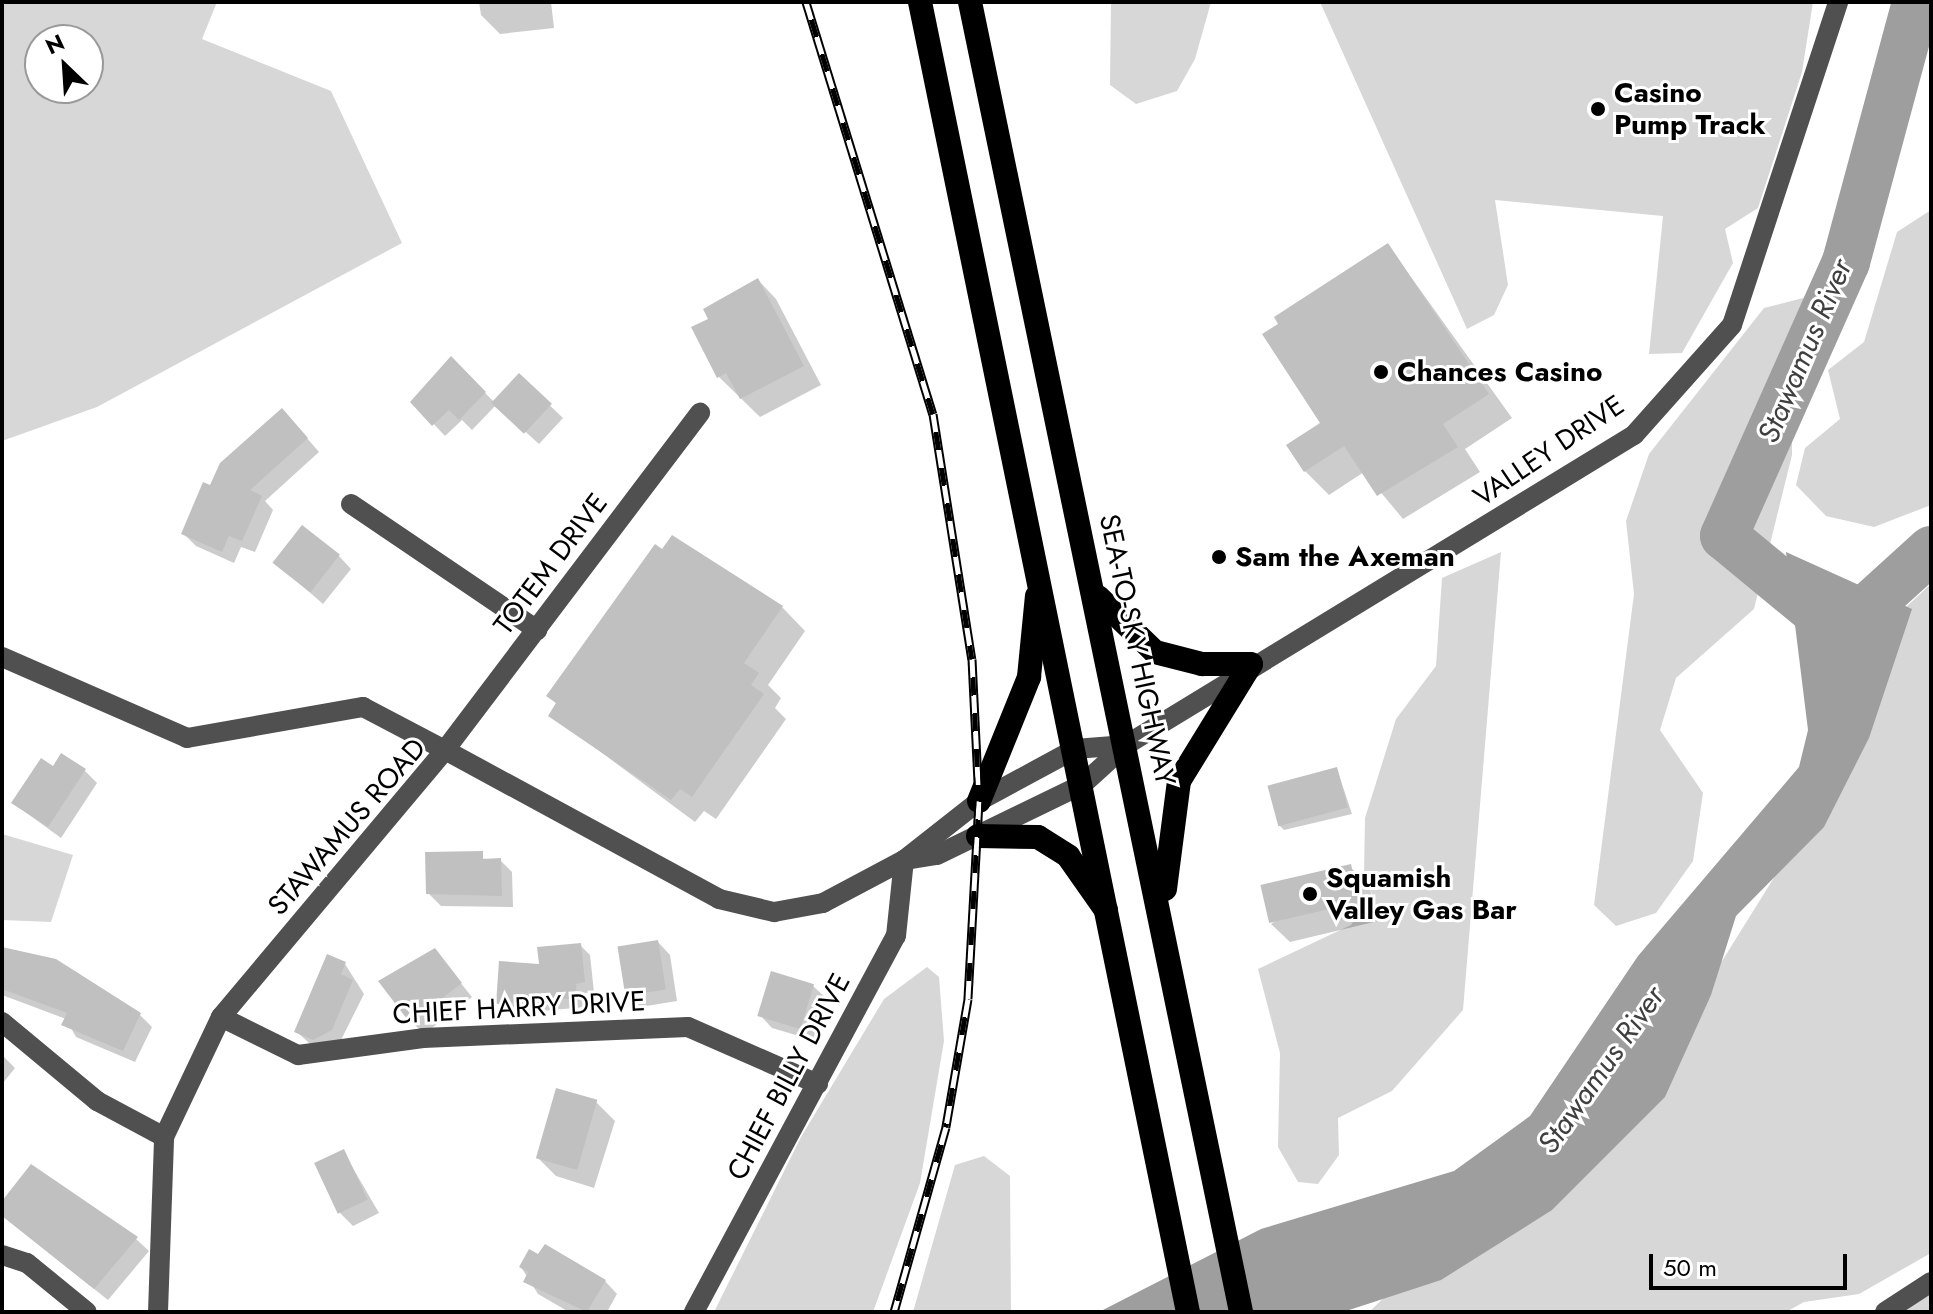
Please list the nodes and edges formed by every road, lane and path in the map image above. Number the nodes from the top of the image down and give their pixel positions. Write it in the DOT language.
graph roads {
  1 [pos="920,2"];
  2 [pos="970,2"];
  3 [pos="1838,2"];
  4 [pos="700,413"];
  5 [pos="351,504"];
  6 [pos="1040,574"];
  7 [pos="1094,592"];
  8 [pos="537,630"];
  9 [pos="2,657"];
  10 [pos="1251,664"];
  11 [pos="1126,745"];
  12 [pos="1075,749"];
  13 [pos="445,750"];
  14 [pos="1083,784"];
  15 [pos="979,801"];
  16 [pos="978,836"];
  17 [pos="904,860"];
  18 [pos="1111,917"];
  19 [pos="1164,927"];
  20 [pos="221,1017"];
  21 [pos="2,1022"];
  22 [pos="818,1084"];
  23 [pos="164,1137"];
  24 [pos="2,1255"];
  25 [pos="1931,1282"];
  26 [pos="87,1312"];
  27 [pos="158,1312"];
  28 [pos="694,1312"];
  29 [pos="1188,1312"];
  30 [pos="1241,1312"];
  31 [pos="1885,1312"];
  1 -- 6 [label="highway"];
  2 -- 7 [label="highway, SEA-TO-SKY HIGHWAY"];
  3 -- 10 [label="street, VALLEY DRIVE"];
  4 -- 8 [label="street, TOTEM DRIVE"];
  5 -- 8 [label="street"];
  6 -- 12 [label="highway"];
  6 -- 15 [label="highway"];
  7 -- 10 [label="highway"];
  7 -- 11 [label="highway, SEA-TO-SKY HIGHWAY"];
  8 -- 13 [label="street, TOTEM DRIVE"];
  9 -- 13 [label="street"];
  10 -- 11 [label="street, VALLEY DRIVE"];
  10 -- 19 [label="highway"];
  11 -- 12 [label="street, VALLEY DRIVE"];
  11 -- 14 [label="street, STAWAMUS ROAD"];
  11 -- 19 [label="highway, SEA-TO-SKY HIGHWAY"];
  12 -- 14 [label="highway"];
  12 -- 15 [label="street, STAWAMUS ROAD"];
  13 -- 17 [label="street, STAWAMUS ROAD"];
  13 -- 20 [label="street, STAWAMUS ROAD"];
  14 -- 16 [label="street, STAWAMUS ROAD"];
  14 -- 18 [label="highway"];
  15 -- 17 [label="street, STAWAMUS ROAD"];
  16 -- 17 [label="street, STAWAMUS ROAD"];
  16 -- 18 [label="highway"];
  17 -- 22 [label="street, CHIEF BILLY DRIVE"];
  18 -- 29 [label="highway"];
  19 -- 30 [label="highway, SEA-TO-SKY HIGHWAY"];
  20 -- 22 [label="street, CHIEF HARRY DRIVE"];
  20 -- 23 [label="street, STAWAMUS ROAD"];
  21 -- 23 [label="street"];
  22 -- 28 [label="street, CHIEF BILLY DRIVE"];
  23 -- 27 [label="street, STAWAMUS ROAD"];
  24 -- 26 [label="street"];
  25 -- 31 [label="street"];
}
